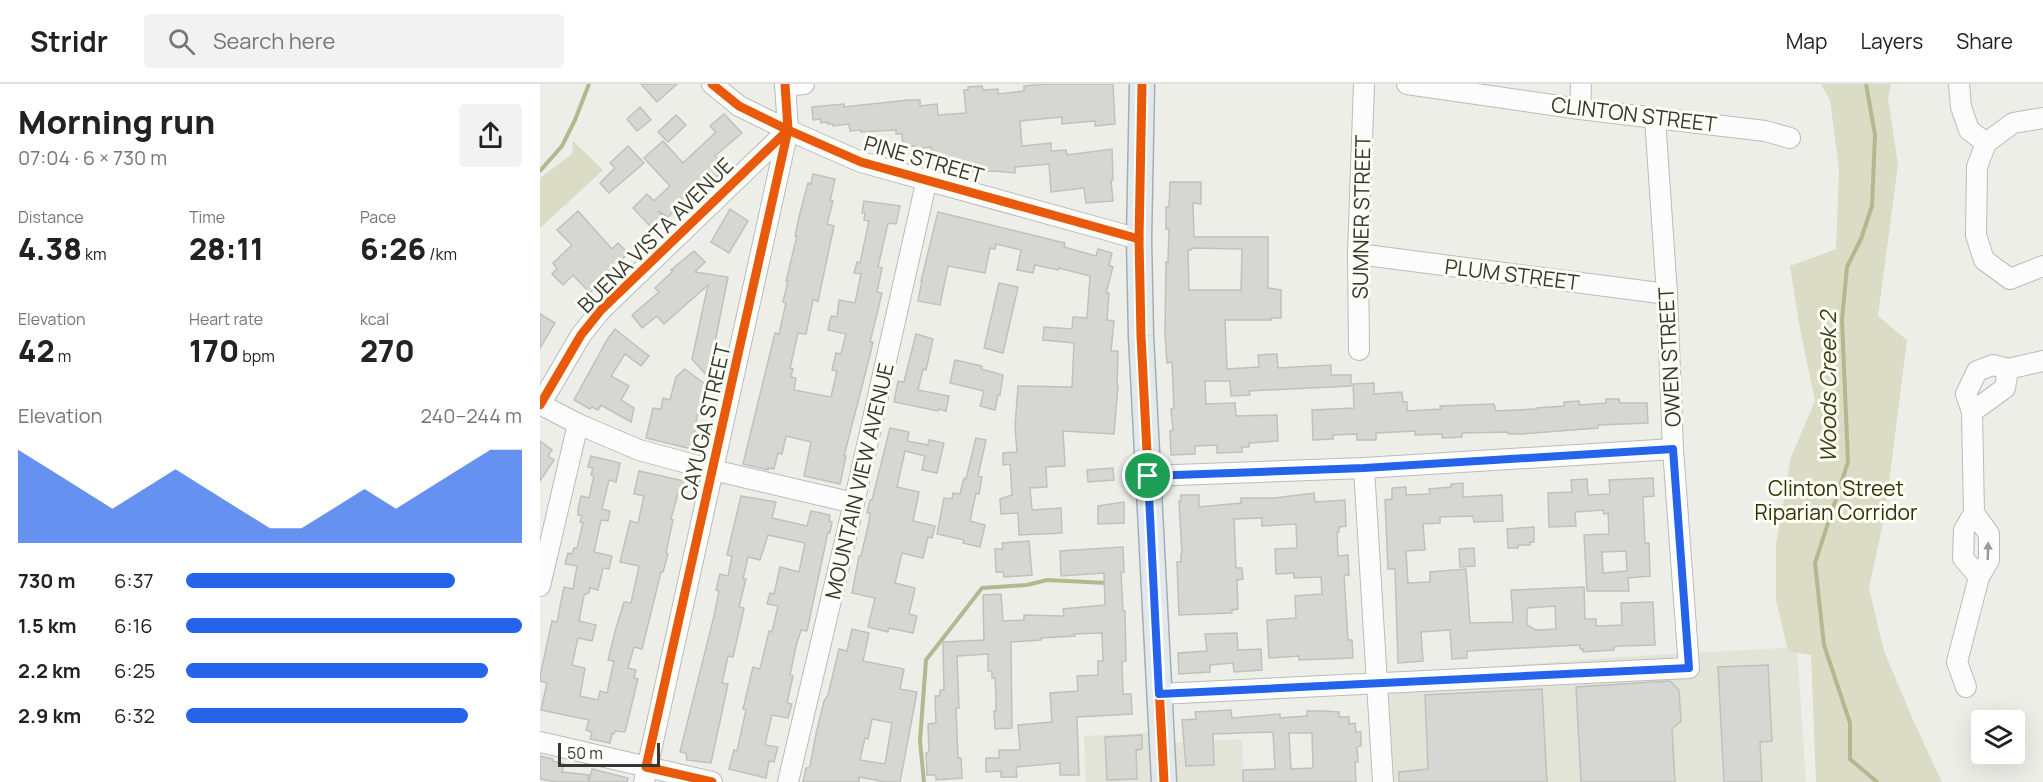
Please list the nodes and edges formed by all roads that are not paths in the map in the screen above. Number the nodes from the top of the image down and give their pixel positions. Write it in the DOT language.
graph roads {
  1 [pos="712,84"];
  2 [pos="1142,84"];
  3 [pos="1364,84"];
  4 [pos="1407,84"];
  5 [pos="1581,84"];
  6 [pos="1959,84"];
  7 [pos="792,85"];
  8 [pos="1581,109"];
  9 [pos="2043,117"];
  10 [pos="1655,118"];
  11 [pos="788,130"];
  12 [pos="1790,138"];
  13 [pos="1986,143"];
  14 [pos="927,179"];
  15 [pos="1139,239"];
  16 [pos="1358,254"];
  17 [pos="2043,266"];
  18 [pos="1667,294"];
  19 [pos="1359,350"];
  20 [pos="2043,361"];
  21 [pos="2008,369"];
  22 [pos="540,404"];
  23 [pos="1971,412"];
  24 [pos="578,424"];
  25 [pos="1673,449"];
  26 [pos="1364,468"];
  27 [pos="713,470"];
  28 [pos="1148,476"];
  29 [pos="855,503"];
  30 [pos="540,586"];
  31 [pos="1378,685"];
  32 [pos="1966,687"];
  33 [pos="1159,694"];
  34 [pos="540,742"];
  35 [pos="645,774"];
  36 [pos="712,782"];
  37 [pos="789,782"];
  38 [pos="1164,782"];
  39 [pos="1383,782"];
  1 -- 11 [label="street, PINE STREET"];
  2 -- 15 [label="main road"];
  3 -- 16 [label="street, SUMNER STREET"];
  4 -- 8 [label="street, CLINTON STREET"];
  5 -- 8 [label="street"];
  6 -- 13 [label="street"];
  7 -- 11 [label="street, CAYUGA STREET"];
  8 -- 10 [label="street, CLINTON STREET"];
  9 -- 13 [label="street"];
  10 -- 12 [label="street, CLINTON STREET"];
  10 -- 18 [label="street, OWEN STREET"];
  11 -- 14 [label="street, PINE STREET"];
  11 -- 22 [label="street, BUENA VISTA AVENUE"];
  11 -- 27 [label="street, CAYUGA STREET"];
  13 -- 17 [label="street"];
  14 -- 15 [label="street, PINE STREET"];
  14 -- 29 [label="street, MOUNTAIN VIEW AVENUE"];
  15 -- 28 [label="main road"];
  16 -- 18 [label="street, PLUM STREET"];
  16 -- 19 [label="street, SUMNER STREET"];
  18 -- 25 [label="street, OWEN STREET"];
  20 -- 21 [label="street"];
  21 -- 23 [label="street"];
  21 -- 23 [label="street"];
  22 -- 24 [label="street"];
  23 -- 32 [label="street"];
  24 -- 27 [label="street"];
  24 -- 30 [label="street"];
  25 -- 26 [label="street"];
  25 -- 31 [label="street, OWEN STREET"];
  26 -- 28 [label="street"];
  26 -- 31 [label="street"];
  27 -- 29 [label="street"];
  27 -- 35 [label="street, CAYUGA STREET"];
  28 -- 33 [label="main road"];
  29 -- 37 [label="street, MOUNTAIN VIEW AVENUE"];
  31 -- 33 [label="street"];
  31 -- 39 [label="street"];
  33 -- 38 [label="main road"];
  34 -- 35 [label="street"];
  35 -- 36 [label="street"];
}
